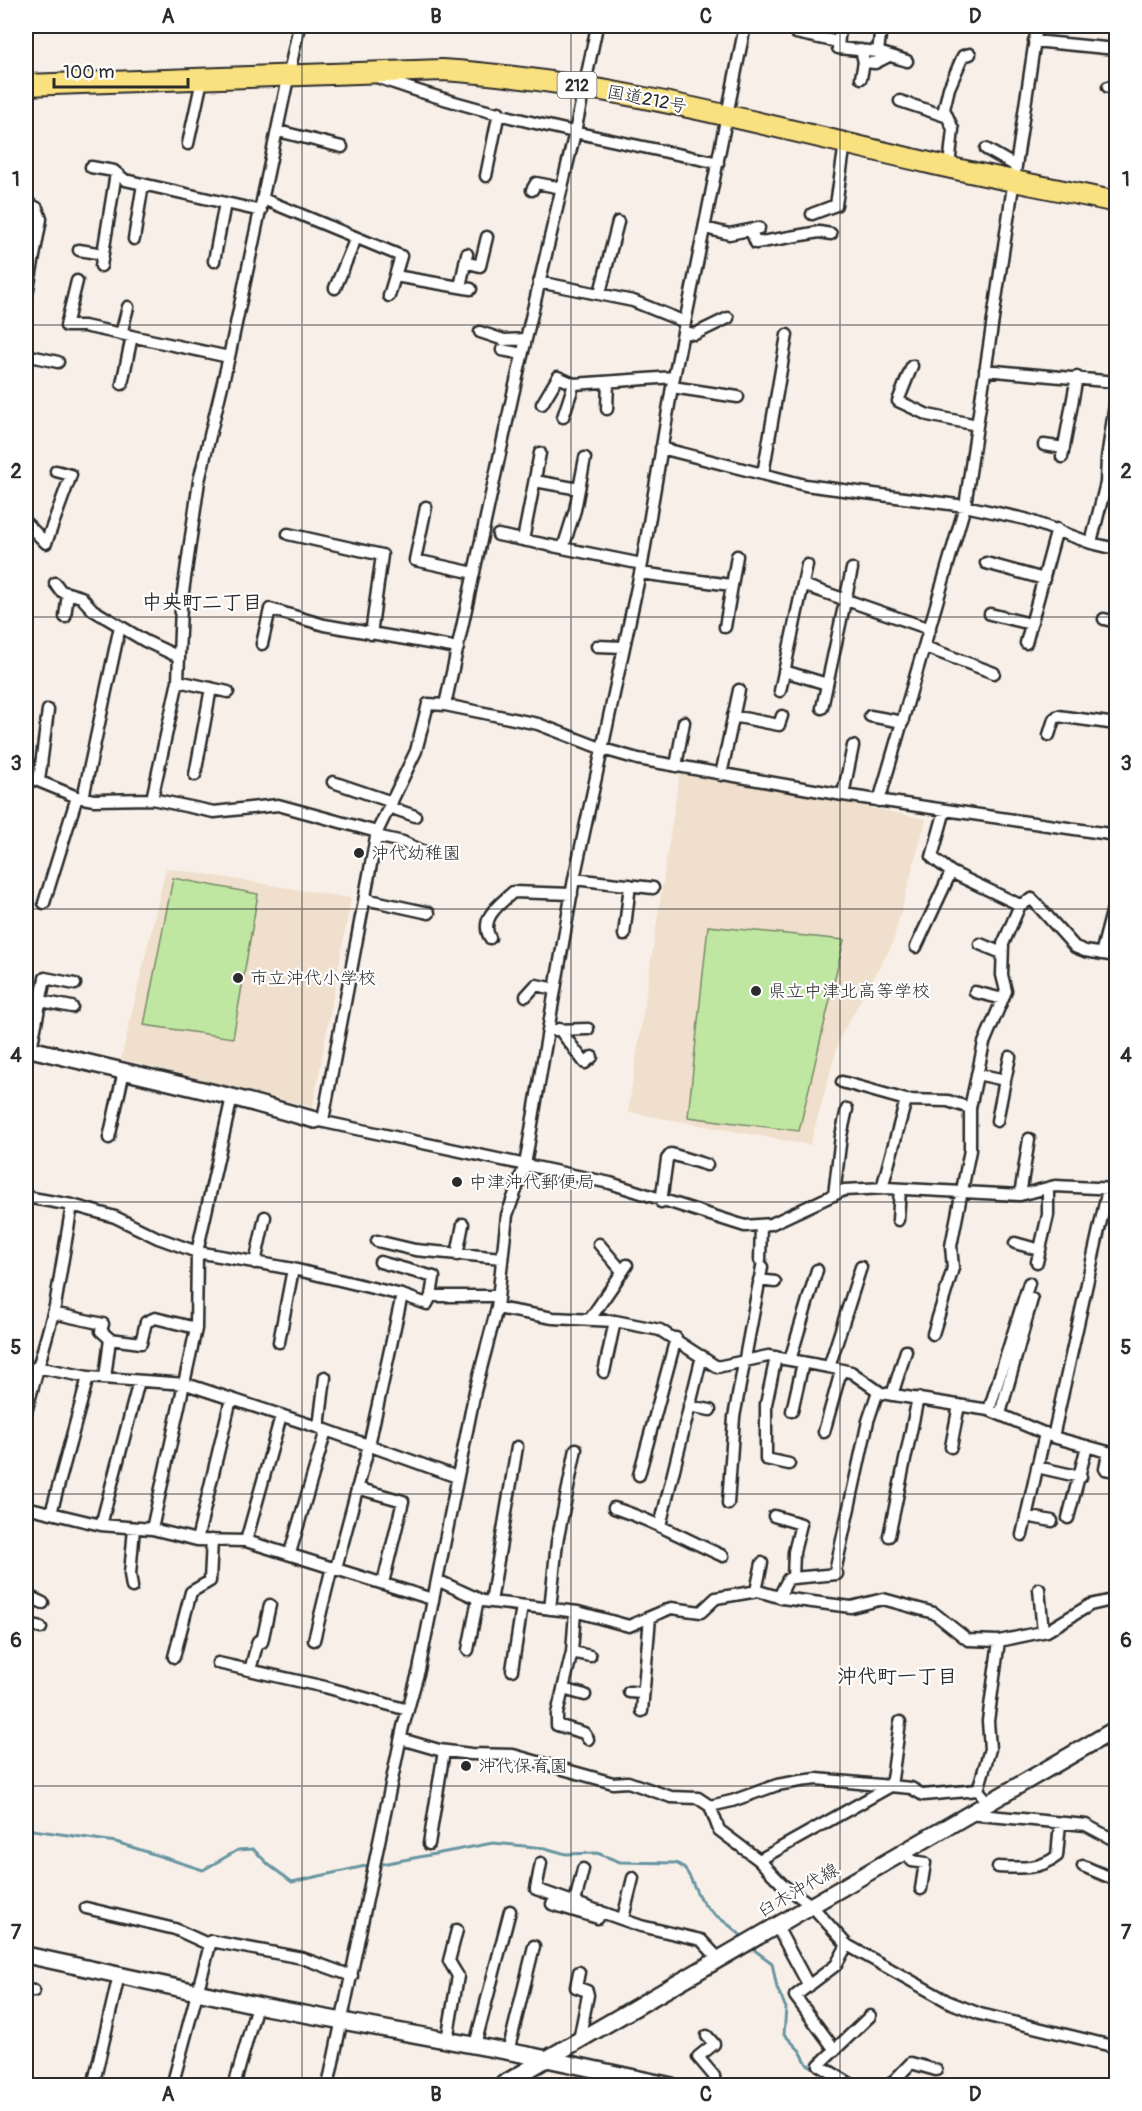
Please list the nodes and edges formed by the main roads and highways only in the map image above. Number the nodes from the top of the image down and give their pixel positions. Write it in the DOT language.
graph roads {
  1 [pos="26,85"];
  2 [pos="1116,202"];
  1 -- 2 [label="highway, 国道212号 / 212"];
}
